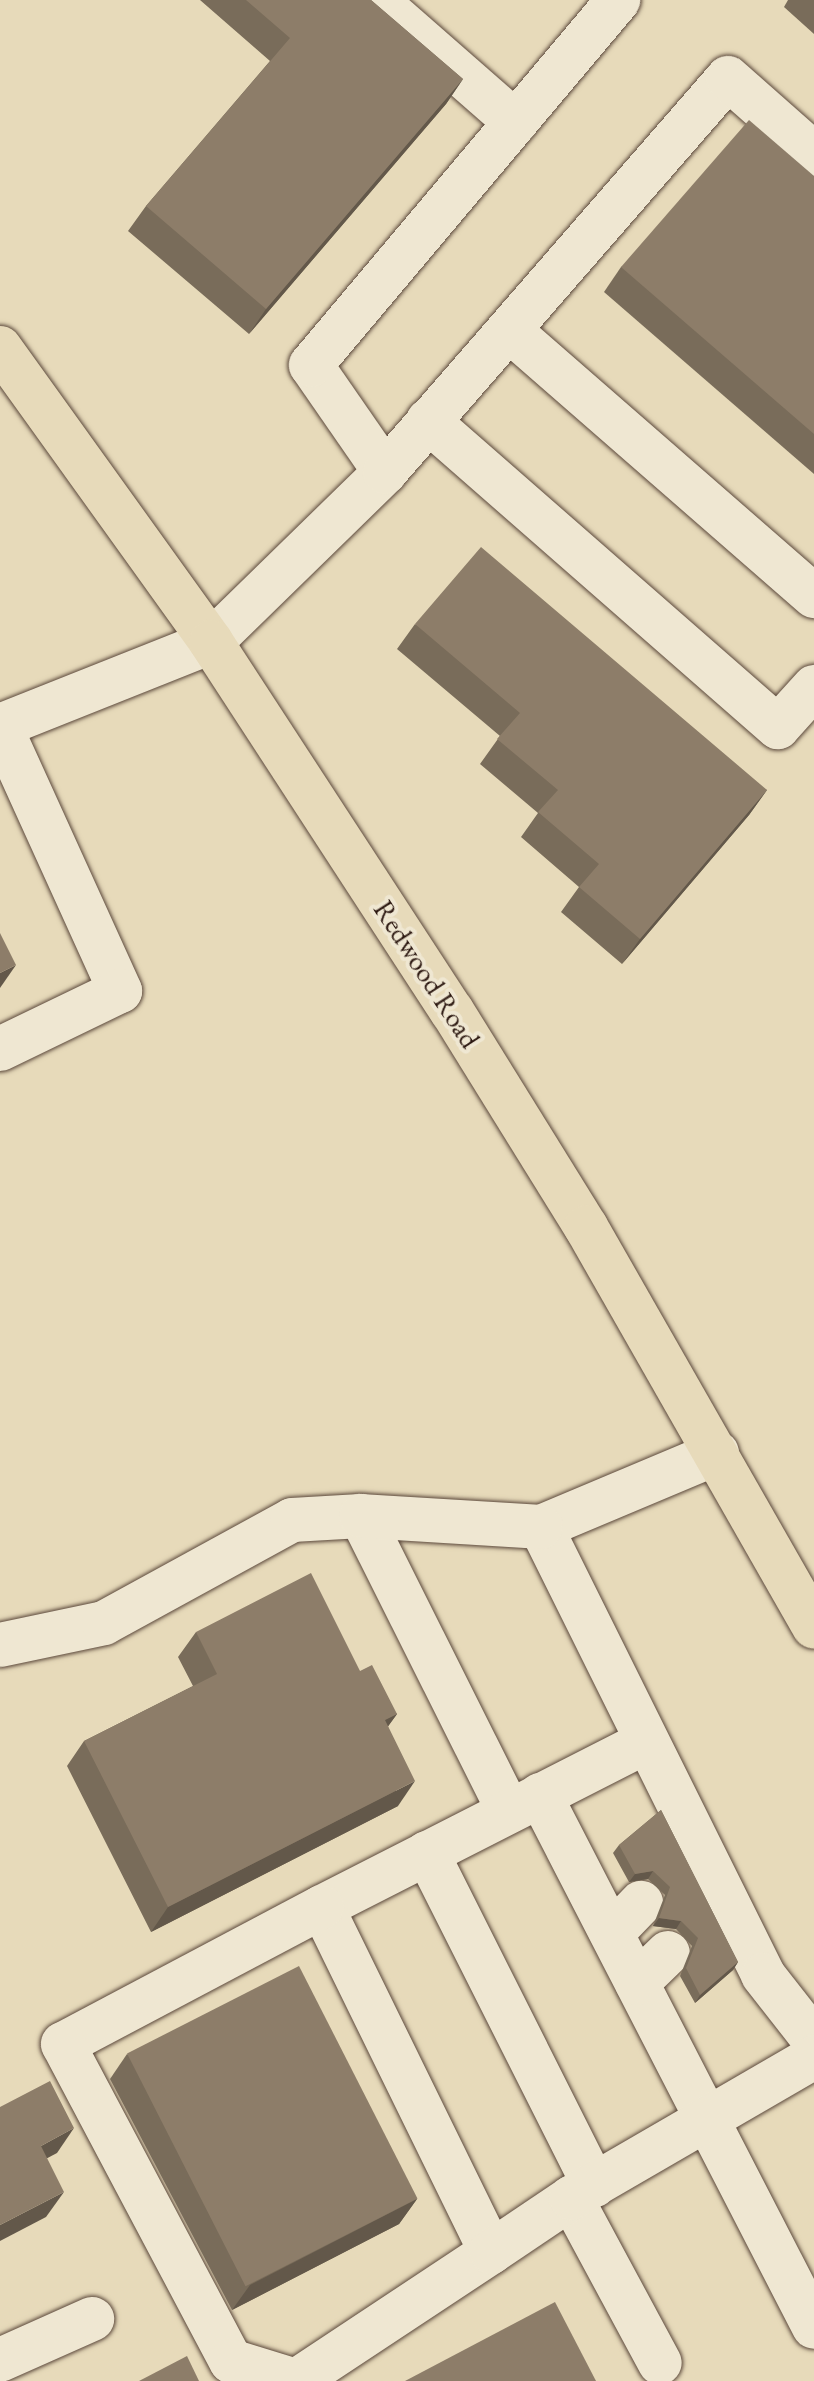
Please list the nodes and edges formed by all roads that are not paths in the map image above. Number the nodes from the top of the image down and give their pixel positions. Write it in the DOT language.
graph roads {
  1 [pos="618,0"];
  2 [pos="377,1"];
  3 [pos="515,122"];
  4 [pos="814,154"];
  5 [pos="509,330"];
  6 [pos="0,348"];
  7 [pos="428,421"];
  8 [pos="385,472"];
  9 [pos="814,596"];
  10 [pos="211,642"];
  11 [pos="814,687"];
  12 [pos="0,726"];
  13 [pos="12,786"];
  14 [pos="0,1049"];
  15 [pos="717,1453"];
  16 [pos="361,1516"];
  17 [pos="541,1527"];
  18 [pos="814,1626"];
  19 [pos="0,1645"];
  20 [pos="646,1742"];
  21 [pos="525,1803"];
  22 [pos="427,1853"];
  23 [pos="322,1907"];
  24 [pos="668,1953"];
  25 [pos="637,1983"];
  26 [pos="814,2040"];
  27 [pos="814,2057"];
  28 [pos="705,2120"];
  29 [pos="583,2191"];
  30 [pos="491,2252"];
  31 [pos="800,2266"];
  32 [pos="92,2319"];
  33 [pos="814,2327"];
  34 [pos="0,2360"];
  35 [pos="660,2363"];
  1 -- 3 [label="lane"];
  2 -- 3 [label="lane"];
  3 -- 8 [label="lane"];
  4 -- 5 [label="lane"];
  5 -- 7 [label="lane"];
  5 -- 9 [label="lane"];
  6 -- 10 [label="main road, Redwood Road"];
  7 -- 8 [label="lane"];
  7 -- 11 [label="lane"];
  8 -- 10 [label="lane"];
  10 -- 12 [label="lane"];
  10 -- 15 [label="main road, Redwood Road"];
  12 -- 13 [label="lane"];
  13 -- 14 [label="lane"];
  15 -- 17 [label="lane"];
  15 -- 18 [label="main road, Redwood Road"];
  16 -- 17 [label="lane"];
  16 -- 19 [label="lane"];
  16 -- 21 [label="lane"];
  17 -- 20 [label="lane"];
  20 -- 21 [label="lane"];
  20 -- 26 [label="lane"];
  21 -- 22 [label="lane"];
  21 -- 25 [label="lane"];
  22 -- 23 [label="lane"];
  22 -- 29 [label="lane"];
  23 -- 30 [label="lane"];
  23 -- 30 [label="lane"];
  24 -- 25 [label="lane"];
  25 -- 28 [label="lane"];
  27 -- 28 [label="lane"];
  28 -- 29 [label="lane"];
  28 -- 31 [label="lane"];
  29 -- 30 [label="lane"];
  29 -- 35 [label="lane"];
  31 -- 33 [label="lane"];
  32 -- 34 [label="lane"];
}
